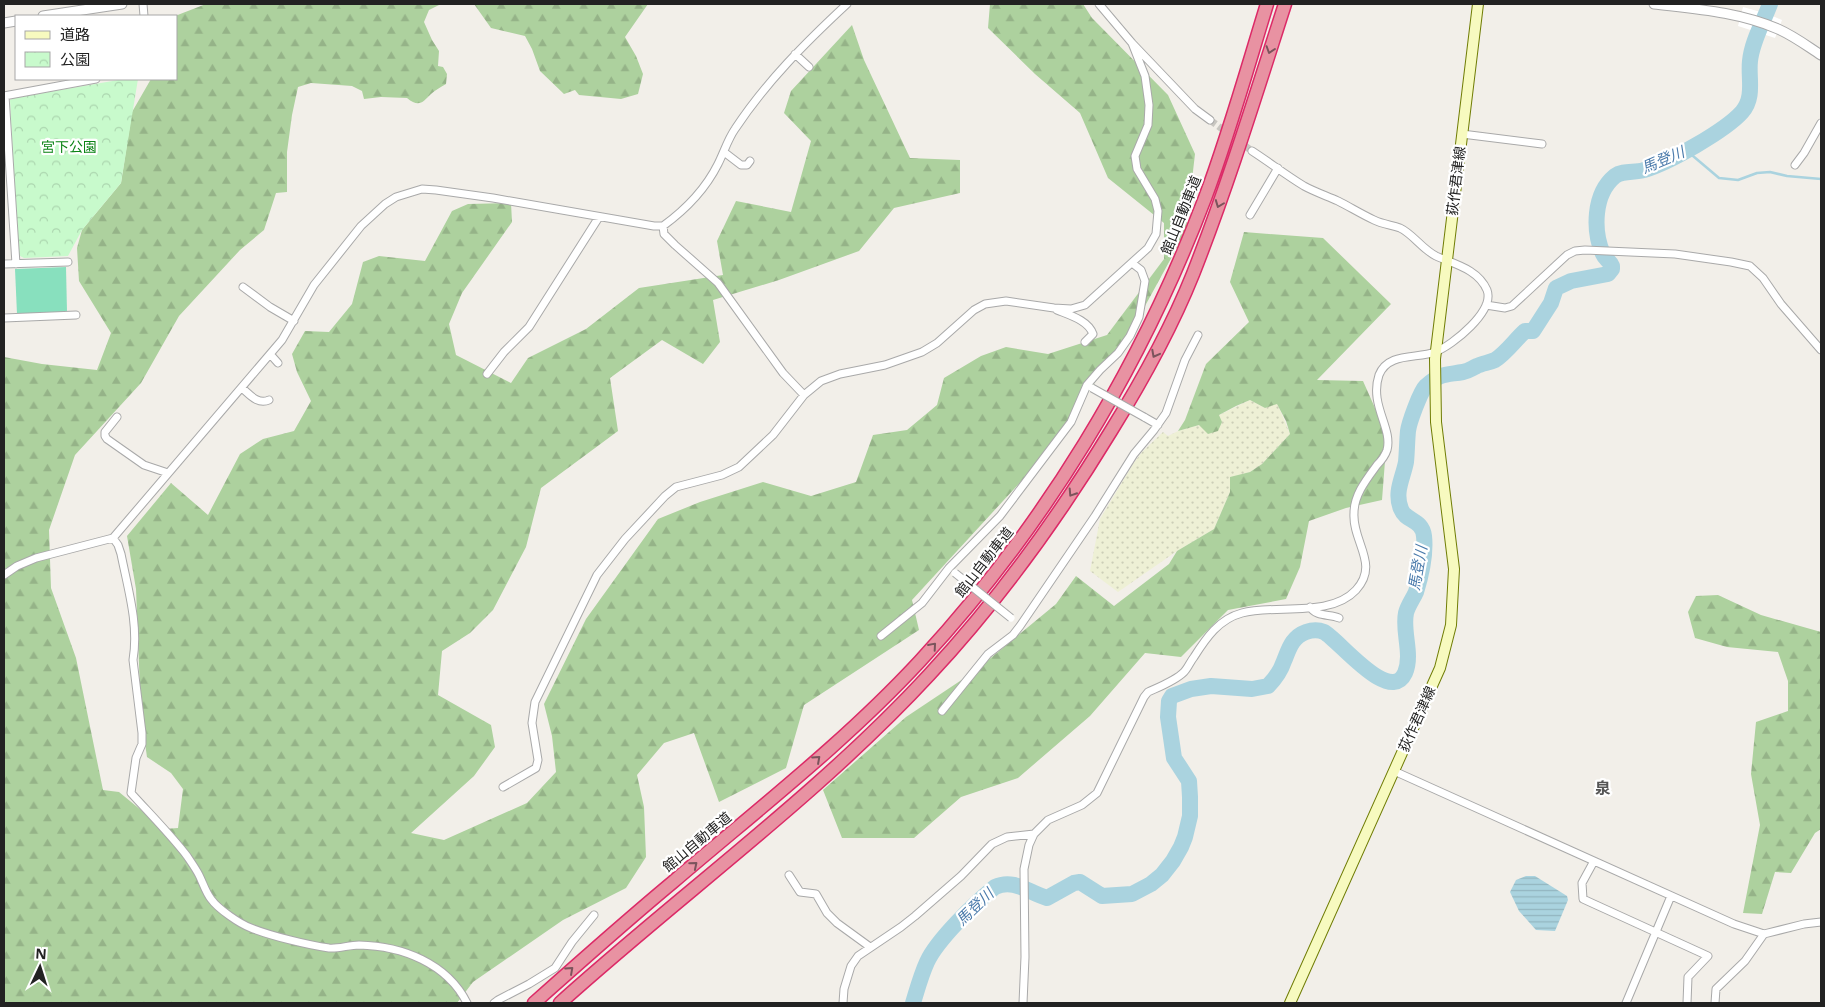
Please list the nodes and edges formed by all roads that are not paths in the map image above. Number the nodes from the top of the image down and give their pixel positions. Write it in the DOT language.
graph roads {
  1 [pos="122,4"];
  2 [pos="847,4"];
  3 [pos="1099,4"];
  4 [pos="1268,4"];
  5 [pos="1285,4"];
  6 [pos="1478,4"];
  7 [pos="1654,4"];
  8 [pos="1711,7"];
  9 [pos="68,8"];
  10 [pos="47,15"];
  11 [pos="1132,43"];
  12 [pos="794,54"];
  13 [pos="1821,55"];
  14 [pos="809,67"];
  15 [pos="91,80"];
  16 [pos="4,96"];
  17 [pos="1210,120"];
  18 [pos="1821,123"];
  19 [pos="1462,134"];
  20 [pos="1542,144"];
  21 [pos="1252,151"];
  22 [pos="724,152"];
  23 [pos="750,161"];
  24 [pos="1795,166"];
  25 [pos="1278,168"];
  26 [pos="1250,214"];
  27 [pos="600,217"];
  28 [pos="663,226"];
  29 [pos="1446,258"];
  30 [pos="68,262"];
  31 [pos="1132,263"];
  32 [pos="4,264"];
  33 [pos="16,264"];
  34 [pos="244,286"];
  35 [pos="1486,305"];
  36 [pos="1054,308"];
  37 [pos="76,315"];
  38 [pos="4,318"];
  39 [pos="294,321"];
  40 [pos="1198,335"];
  41 [pos="1085,342"];
  42 [pos="1821,350"];
  43 [pos="270,354"];
  44 [pos="1435,355"];
  45 [pos="278,363"];
  46 [pos="487,374"];
  47 [pos="1090,386"];
  48 [pos="242,388"];
  49 [pos="804,395"];
  50 [pos="268,400"];
  51 [pos="116,417"];
  52 [pos="1158,425"];
  53 [pos="168,473"];
  54 [pos="113,538"];
  55 [pos="952,571"];
  56 [pos="4,575"];
  57 [pos="1310,607"];
  58 [pos="1339,618"];
  59 [pos="1020,626"];
  60 [pos="881,636"];
  61 [pos="942,711"];
  62 [pos="1394,771"];
  63 [pos="503,787"];
  64 [pos="1034,834"];
  65 [pos="1594,861"];
  66 [pos="789,875"];
  67 [pos="1671,896"];
  68 [pos="594,916"];
  69 [pos="1821,922"];
  70 [pos="1656,932"];
  71 [pos="1764,934"];
  72 [pos="870,947"];
  73 [pos="467,1003"];
  74 [pos="494,1003"];
  75 [pos="534,1003"];
  76 [pos="560,1003"];
  77 [pos="843,1003"];
  78 [pos="1023,1003"];
  79 [pos="1290,1003"];
  80 [pos="1626,1003"];
  81 [pos="1687,1003"];
  82 [pos="1715,1003"];
  1 -- 9 [label="street"];
  2 -- 12 [label="street"];
  3 -- 11 [label="street"];
  75 -- 4 [label="highway, 館山自動車道, one-way"];
  5 -- 76 [label="highway, one-way"];
  6 -- 19 [label="main road, 荻作君津線"];
  7 -- 8 [label="street"];
  8 -- 13 [label="street"];
  9 -- 10 [label="street"];
  11 -- 17 [label="street"];
  11 -- 31 [label="street"];
  12 -- 14 [label="street"];
  12 -- 22 [label="street"];
  15 -- 16 [label="street"];
  16 -- 33 [label="street"];
  18 -- 24 [label="street"];
  19 -- 20 [label="street"];
  19 -- 29 [label="main road, 荻作君津線"];
  21 -- 25 [label="street"];
  22 -- 23 [label="street"];
  22 -- 28 [label="street"];
  25 -- 26 [label="street"];
  25 -- 29 [label="street"];
  27 -- 28 [label="street"];
  27 -- 39 [label="street"];
  27 -- 46 [label="street"];
  28 -- 49 [label="street"];
  29 -- 35 [label="street"];
  29 -- 44 [label="main road, 荻作君津線"];
  30 -- 33 [label="street"];
  31 -- 36 [label="street"];
  31 -- 47 [label="street"];
  32 -- 33 [label="street"];
  34 -- 39 [label="street"];
  35 -- 42 [label="street"];
  35 -- 44 [label="street"];
  36 -- 41 [label="street"];
  36 -- 49 [label="street"];
  37 -- 38 [label="street"];
  39 -- 43 [label="street"];
  40 -- 52 [label="street"];
  43 -- 45 [label="street"];
  43 -- 48 [label="street"];
  44 -- 57 [label="street"];
  44 -- 62 [label="main road, 荻作君津線"];
  47 -- 52 [label="street, bridge"];
  47 -- 55 [label="street"];
  48 -- 50 [label="street"];
  48 -- 53 [label="street"];
  49 -- 63 [label="street"];
  51 -- 53 [label="street"];
  52 -- 59 [label="street"];
  53 -- 54 [label="street"];
  54 -- 56 [label="street"];
  54 -- 73 [label="street"];
  55 -- 59 [label="street, bridge"];
  55 -- 60 [label="street"];
  57 -- 58 [label="street"];
  57 -- 64 [label="street"];
  59 -- 61 [label="street"];
  62 -- 65 [label="street"];
  62 -- 79 [label="main road, 荻作君津線"];
  64 -- 72 [label="street"];
  64 -- 78 [label="street"];
  65 -- 67 [label="street"];
  65 -- 70 [label="street"];
  66 -- 72 [label="street"];
  67 -- 70 [label="street"];
  67 -- 71 [label="street"];
  68 -- 74 [label="street"];
  69 -- 71 [label="street"];
  70 -- 80 [label="street"];
  70 -- 81 [label="street"];
  71 -- 82 [label="street"];
  72 -- 77 [label="street"];
}
